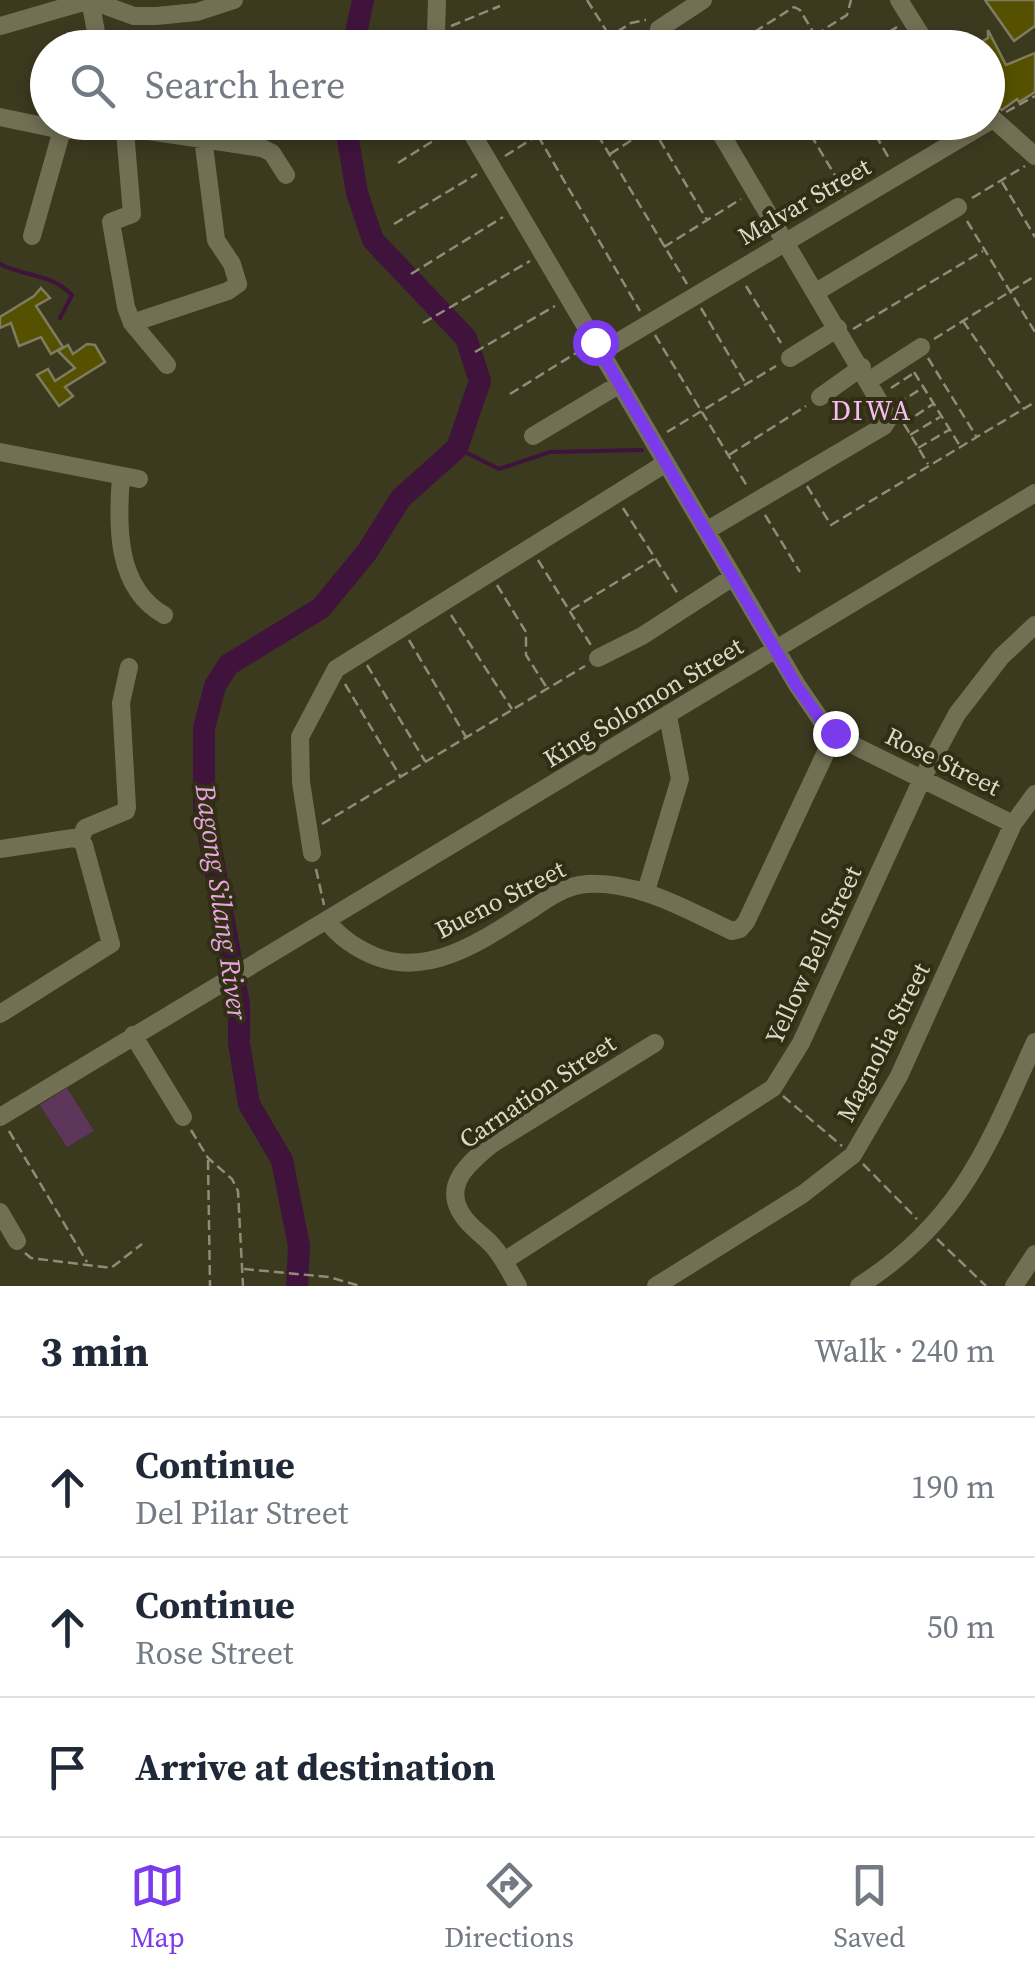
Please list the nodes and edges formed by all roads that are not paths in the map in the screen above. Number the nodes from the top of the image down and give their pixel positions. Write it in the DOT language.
graph roads {
  1 [pos="90,0"];
  2 [pos="234,0"];
  3 [pos="437,0"];
  4 [pos="703,0"];
  5 [pos="923,0"];
  6 [pos="905,10"];
  7 [pos="0,26"];
  8 [pos="96,30"];
  9 [pos="438,30"];
  10 [pos="659,30"];
  11 [pos="0,117"];
  12 [pos="30,123"];
  13 [pos="1005,130"];
  14 [pos="59,140"];
  15 [pos="119,140"];
  16 [pos="202,140"];
  17 [pos="214,140"];
  18 [pos="479,140"];
  19 [pos="725,140"];
  20 [pos="952,140"];
  21 [pos="1035,158"];
  22 [pos="286,175"];
  23 [pos="958,207"];
  24 [pos="32,236"];
  25 [pos="785,240"];
  26 [pos="816,292"];
  27 [pos="132,322"];
  28 [pos="840,332"];
  29 [pos="598,347"];
  30 [pos="921,347"];
  31 [pos="790,358"];
  32 [pos="166,364"];
  33 [pos="620,384"];
  34 [pos="820,397"];
  35 [pos="882,399"];
  36 [pos="532,436"];
  37 [pos="0,452"];
  38 [pos="666,463"];
  39 [pos="1035,493"];
  40 [pos="706,531"];
  41 [pos="734,578"];
  42 [pos="164,615"];
  43 [pos="1035,625"];
  44 [pos="776,651"];
  45 [pos="598,658"];
  46 [pos="130,667"];
  47 [pos="668,716"];
  48 [pos="835,733"];
  49 [pos="922,777"];
  50 [pos="1035,794"];
  51 [pos="1014,824"];
  52 [pos="80,840"];
  53 [pos="0,849"];
  54 [pos="312,853"];
  55 [pos="646,892"];
  56 [pos="328,922"];
  57 [pos="0,1014"];
  58 [pos="133,1035"];
  59 [pos="1035,1042"];
  60 [pos="655,1043"];
  61 [pos="183,1118"];
  62 [pos="3,1122"];
  63 [pos="0,1212"];
  64 [pos="17,1241"];
  65 [pos="1035,1254"];
  66 [pos="504,1261"];
  67 [pos="518,1286"];
  68 [pos="656,1286"];
  69 [pos="859,1286"];
  70 [pos="1014,1286"];
  1 -- 2 [label="street"];
  1 -- 7 [label="street"];
  1 -- 8 [label="street"];
  3 -- 9 [label="street"];
  4 -- 10 [label="street"];
  5 -- 6 [label="street"];
  11 -- 12 [label="street"];
  13 -- 21 [label="street"];
  14 -- 24 [label="street"];
  15 -- 27 [label="street"];
  16 -- 27 [label="street"];
  17 -- 22 [label="street"];
  18 -- 29 [label="street, Rose Street"];
  19 -- 25 [label="street"];
  20 -- 25 [label="street, Malvar Street"];
  23 -- 26 [label="street"];
  25 -- 26 [label="street"];
  25 -- 29 [label="street, Malvar Street"];
  26 -- 28 [label="street"];
  27 -- 32 [label="street"];
  28 -- 31 [label="street"];
  28 -- 35 [label="street"];
  29 -- 33 [label="street, Rose Street"];
  30 -- 35 [label="street"];
  33 -- 36 [label="street"];
  33 -- 38 [label="street, Rose Street"];
  34 -- 35 [label="street"];
  35 -- 40 [label="street"];
  37 -- 42 [label="street"];
  38 -- 40 [label="street, Rose Street"];
  38 -- 54 [label="street"];
  39 -- 44 [label="street, King Solomon Street"];
  40 -- 41 [label="street, Rose Street"];
  41 -- 44 [label="street, Rose Street"];
  41 -- 45 [label="street"];
  43 -- 49 [label="street, Yellow Bell Street"];
  44 -- 47 [label="street, King Solomon Street"];
  44 -- 48 [label="street, Rose Street"];
  46 -- 52 [label="street"];
  47 -- 55 [label="street"];
  47 -- 56 [label="street, King Solomon Street"];
  48 -- 49 [label="street, Rose Street"];
  48 -- 55 [label="street, Bueno Street"];
  49 -- 51 [label="street, Rose Street"];
  49 -- 66 [label="street, Yellow Bell Street"];
  50 -- 51 [label="street, Magnolia Street"];
  51 -- 68 [label="street, Magnolia Street"];
  52 -- 53 [label="street"];
  52 -- 57 [label="street"];
  55 -- 56 [label="street, Bueno Street"];
  56 -- 58 [label="street, King Solomon Street"];
  58 -- 61 [label="street"];
  58 -- 62 [label="street, King Solomon Street"];
  59 -- 69 [label="street"];
  60 -- 66 [label="street, Carnation Street"];
  63 -- 64 [label="street"];
  65 -- 70 [label="street"];
  66 -- 67 [label="street, Carnation Street"];
}
